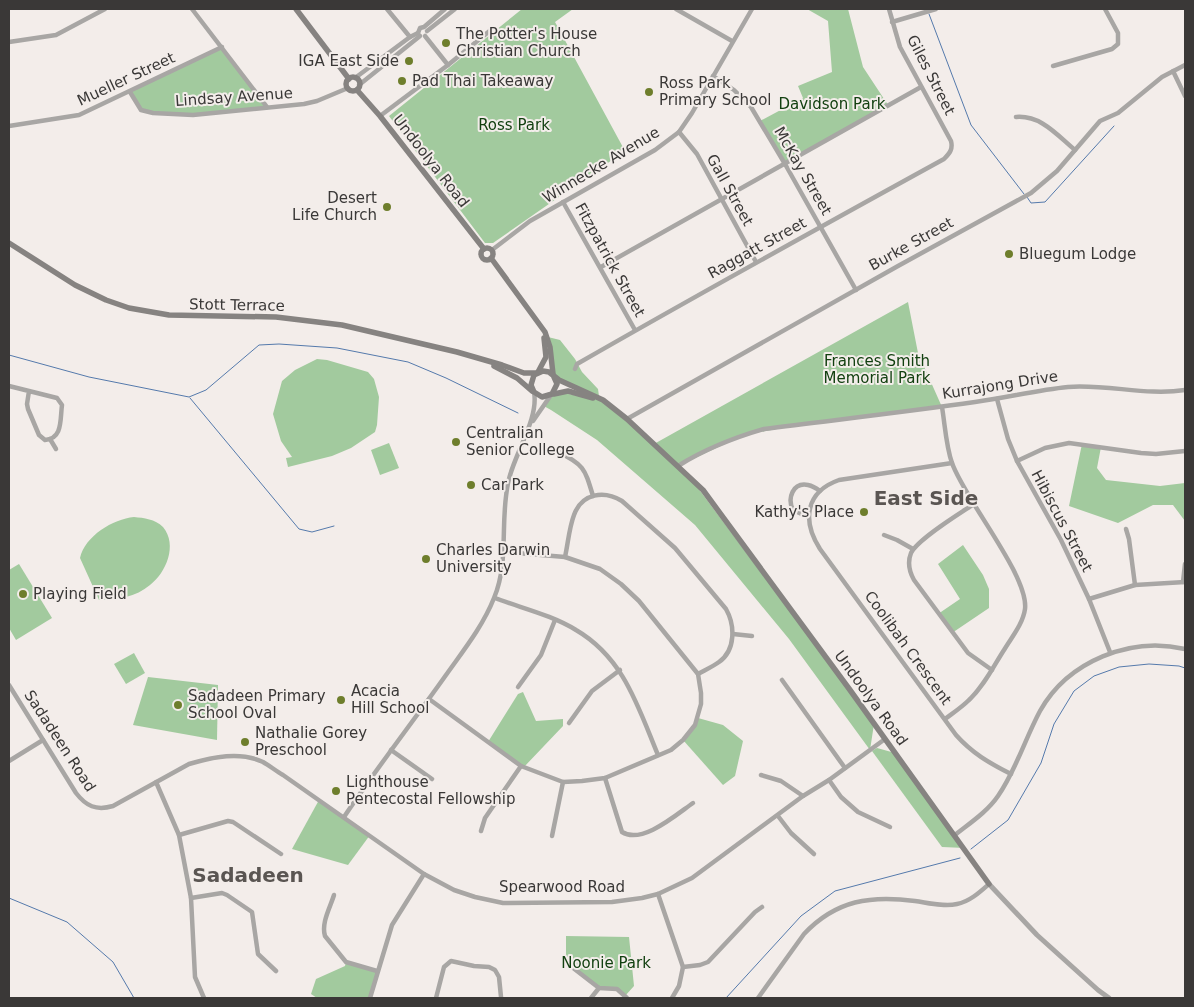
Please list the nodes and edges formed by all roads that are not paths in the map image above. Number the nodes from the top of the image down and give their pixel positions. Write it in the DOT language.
graph roads {
  1 [pos="105,9"];
  2 [pos="192,9"];
  3 [pos="296,9"];
  4 [pos="387,9"];
  5 [pos="446,9"];
  6 [pos="456,9"];
  7 [pos="676,9"];
  8 [pos="752,9"];
  9 [pos="889,9"];
  10 [pos="935,9"];
  11 [pos="1105,9"];
  12 [pos="892,22"];
  13 [pos="492,29"];
  14 [pos="423,32"];
  15 [pos="410,37"];
  16 [pos="732,41"];
  17 [pos="9,42"];
  18 [pos="222,47"];
  19 [pos="448,65"];
  20 [pos="1185,65"];
  21 [pos="1053,66"];
  22 [pos="1173,71"];
  23 [pos="714,76"];
  24 [pos="352,79"];
  25 [pos="358,87"];
  26 [pos="921,87"];
  27 [pos="348,88"];
  28 [pos="130,92"];
  29 [pos="1185,96"];
  30 [pos="266,107"];
  31 [pos="380,116"];
  32 [pos="1016,117"];
  33 [pos="9,126"];
  34 [pos="679,132"];
  35 [pos="951,150"];
  36 [pos="1075,150"];
  37 [pos="785,164"];
  38 [pos="721,199"];
  39 [pos="563,202"];
  40 [pos="820,227"];
  41 [pos="9,243"];
  42 [pos="484,249"];
  43 [pos="492,250"];
  44 [pos="491,258"];
  45 [pos="756,262"];
  46 [pos="600,267"];
  47 [pos="856,290"];
  48 [pos="538,323"];
  49 [pos="635,330"];
  50 [pos="478,358"];
  51 [pos="574,369"];
  52 [pos="537,373"];
  53 [pos="553,374"];
  54 [pos="9,386"];
  55 [pos="1185,390"];
  56 [pos="29,391"];
  57 [pos="533,392"];
  58 [pos="552,395"];
  59 [pos="997,399"];
  60 [pos="942,407"];
  61 [pos="615,409"];
  62 [pos="627,419"];
  63 [pos="526,433"];
  64 [pos="50,440"];
  65 [pos="56,449"];
  66 [pos="557,451"];
  67 [pos="1185,451"];
  68 [pos="1017,461"];
  69 [pos="952,463"];
  70 [pos="678,466"];
  71 [pos="820,491"];
  72 [pos="593,496"];
  73 [pos="974,504"];
  74 [pos="808,517"];
  75 [pos="1126,529"];
  76 [pos="884,535"];
  77 [pos="913,549"];
  78 [pos="504,552"];
  79 [pos="565,557"];
  80 [pos="1185,564"];
  81 [pos="1184,582"];
  82 [pos="1136,584"];
  83 [pos="495,598"];
  84 [pos="1089,599"];
  85 [pos="555,620"];
  86 [pos="733,634"];
  87 [pos="752,636"];
  88 [pos="1185,649"];
  89 [pos="1110,652"];
  90 [pos="620,670"];
  91 [pos="992,670"];
  92 [pos="698,674"];
  93 [pos="782,680"];
  94 [pos="9,685"];
  95 [pos="518,687"];
  96 [pos="429,699"];
  97 [pos="945,719"];
  98 [pos="569,724"];
  99 [pos="885,739"];
  100 [pos="43,740"];
  101 [pos="391,750"];
  102 [pos="658,755"];
  103 [pos="9,761"];
  104 [pos="521,766"];
  105 [pos="845,768"];
  106 [pos="1011,774"];
  107 [pos="761,775"];
  108 [pos="604,778"];
  109 [pos="432,779"];
  110 [pos="828,780"];
  111 [pos="156,782"];
  112 [pos="562,782"];
  113 [pos="803,796"];
  114 [pos="693,803"];
  115 [pos="93,808"];
  116 [pos="778,816"];
  117 [pos="344,817"];
  118 [pos="890,827"];
  119 [pos="481,831"];
  120 [pos="955,834"];
  121 [pos="179,835"];
  122 [pos="552,836"];
  123 [pos="281,854"];
  124 [pos="814,854"];
  125 [pos="424,874"];
  126 [pos="989,884"];
  127 [pos="658,894"];
  128 [pos="334,895"];
  129 [pos="191,898"];
  130 [pos="762,907"];
  131 [pos="568,964"];
  132 [pos="683,967"];
  133 [pos="276,971"];
  134 [pos="377,971"];
  135 [pos="598,988"];
  136 [pos="204,998"];
  137 [pos="370,998"];
  138 [pos="436,998"];
  139 [pos="501,998"];
  140 [pos="591,998"];
  141 [pos="627,998"];
  142 [pos="672,998"];
  143 [pos="758,998"];
  144 [pos="1109,998"];
  1 -- 17 [label="street"];
  2 -- 18 [label="street"];
  3 -- 24 [label="main road"];
  4 -- 15 [label="street"];
  5 -- 14 [label="street"];
  6 -- 14 [label="street"];
  7 -- 16 [label="street"];
  8 -- 16 [label="street, Winnecke Avenue"];
  9 -- 12 [label="street, Giles Street"];
  10 -- 12 [label="street"];
  11 -- 21 [label="street"];
  12 -- 26 [label="street, Giles Street"];
  13 -- 19 [label="street"];
  14 -- 15 [label="street"];
  14 -- 19 [label="street"];
  14 -- 25 [label="street"];
  15 -- 24 [label="street"];
  16 -- 23 [label="street, Winnecke Avenue"];
  18 -- 28 [label="street, Mueller Street"];
  18 -- 30 [label="street"];
  19 -- 31 [label="street"];
  20 -- 22 [label="street, Burke Street"];
  22 -- 29 [label="street"];
  22 -- 36 [label="street, Burke Street"];
  23 -- 34 [label="street, Winnecke Avenue"];
  23 -- 37 [label="street, McKay Street"];
  24 -- 25 [label="main road, Undoolya Road"];
  24 -- 27 [label="main road"];
  25 -- 27 [label="main road"];
  25 -- 31 [label="main road, Undoolya Road"];
  26 -- 35 [label="street, Giles Street"];
  26 -- 37 [label="street"];
  27 -- 30 [label="street, Lindsay Avenue"];
  28 -- 30 [label="street, Lindsay Avenue"];
  28 -- 33 [label="street, Mueller Street"];
  31 -- 42 [label="main road, Undoolya Road"];
  32 -- 36 [label="street"];
  34 -- 38 [label="street, Gall Street"];
  34 -- 39 [label="street, Winnecke Avenue"];
  35 -- 40 [label="street, Raggatt Street"];
  36 -- 47 [label="street, Burke Street"];
  37 -- 38 [label="street"];
  37 -- 40 [label="street, McKay Street"];
  38 -- 45 [label="street, Gall Street"];
  38 -- 46 [label="street"];
  39 -- 43 [label="street, Winnecke Avenue"];
  39 -- 46 [label="street, Fitzpatrick Street"];
  40 -- 45 [label="street, Raggatt Street"];
  40 -- 47 [label="street, McKay Street"];
  41 -- 50 [label="main road, Stott Terrace"];
  42 -- 43 [label="main road"];
  42 -- 44 [label="main road"];
  43 -- 44 [label="main road"];
  44 -- 48 [label="main road"];
  45 -- 49 [label="street, Raggatt Street"];
  46 -- 49 [label="street, Fitzpatrick Street"];
  47 -- 62 [label="street, Burke Street"];
  48 -- 52 [label="main road"];
  48 -- 53 [label="main road"];
  49 -- 51 [label="street, Raggatt Street"];
  50 -- 52 [label="main road, Stott Terrace"];
  50 -- 57 [label="main road, Stott Terrace"];
  52 -- 53 [label="main road, Undoolya Road"];
  52 -- 57 [label="main road"];
  53 -- 58 [label="main road"];
  53 -- 61 [label="main road, Undoolya Road"];
  54 -- 56 [label="street"];
  55 -- 59 [label="street, Kurrajong Drive"];
  56 -- 64 [label="street"];
  56 -- 64 [label="street"];
  57 -- 58 [label="main road, Undoolya Road"];
  57 -- 63 [label="street"];
  58 -- 61 [label="main road, Undoolya Road"];
  58 -- 63 [label="street"];
  59 -- 60 [label="street, Kurrajong Drive"];
  59 -- 68 [label="street, Hibiscus Street"];
  60 -- 69 [label="street"];
  60 -- 70 [label="street, Kurrajong Drive"];
  61 -- 62 [label="main road, Undoolya Road"];
  62 -- 70 [label="main road, Undoolya Road"];
  63 -- 78 [label="street"];
  64 -- 65 [label="street"];
  66 -- 72 [label="street"];
  67 -- 68 [label="street"];
  68 -- 84 [label="street, Hibiscus Street"];
  69 -- 71 [label="street"];
  69 -- 73 [label="street"];
  70 -- 99 [label="main road, Undoolya Road"];
  71 -- 74 [label="street"];
  71 -- 74 [label="street"];
  72 -- 79 [label="street"];
  72 -- 86 [label="street"];
  73 -- 77 [label="street"];
  73 -- 91 [label="street"];
  74 -- 97 [label="street, Coolibah Crescent"];
  75 -- 82 [label="street"];
  76 -- 77 [label="street"];
  77 -- 91 [label="street"];
  78 -- 79 [label="street"];
  78 -- 83 [label="street"];
  79 -- 92 [label="street"];
  80 -- 81 [label="street"];
  81 -- 82 [label="street"];
  82 -- 84 [label="street"];
  83 -- 85 [label="street"];
  83 -- 96 [label="street"];
  84 -- 89 [label="street, Hibiscus Street"];
  85 -- 90 [label="street"];
  85 -- 95 [label="street"];
  86 -- 87 [label="street"];
  86 -- 92 [label="street"];
  88 -- 89 [label="street"];
  89 -- 106 [label="street"];
  90 -- 98 [label="street"];
  90 -- 102 [label="street"];
  91 -- 97 [label="street"];
  92 -- 102 [label="street"];
  93 -- 105 [label="street"];
  94 -- 100 [label="street, Sadadeen Road"];
  96 -- 101 [label="street"];
  96 -- 104 [label="street"];
  97 -- 106 [label="street, Coolibah Crescent"];
  99 -- 105 [label="street, Spearwood Road"];
  99 -- 120 [label="main road, Undoolya Road"];
  100 -- 103 [label="street"];
  100 -- 115 [label="street, Sadadeen Road"];
  101 -- 109 [label="street"];
  101 -- 117 [label="street"];
  102 -- 108 [label="street"];
  104 -- 112 [label="street"];
  104 -- 119 [label="street"];
  105 -- 110 [label="street, Spearwood Road"];
  106 -- 120 [label="street"];
  107 -- 113 [label="street"];
  108 -- 112 [label="street"];
  108 -- 114 [label="street"];
  110 -- 113 [label="street, Spearwood Road"];
  110 -- 118 [label="street"];
  111 -- 115 [label="street, Spearwood Road"];
  111 -- 117 [label="street, Spearwood Road"];
  111 -- 121 [label="street"];
  112 -- 122 [label="street"];
  113 -- 116 [label="street, Spearwood Road"];
  116 -- 124 [label="street"];
  116 -- 127 [label="street, Spearwood Road"];
  117 -- 125 [label="street, Spearwood Road"];
  120 -- 126 [label="main road, Undoolya Road"];
  121 -- 123 [label="street"];
  121 -- 129 [label="street"];
  125 -- 127 [label="street, Spearwood Road"];
  125 -- 134 [label="street"];
  126 -- 143 [label="street"];
  126 -- 144 [label="street, Undoolya Road"];
  127 -- 132 [label="street"];
  128 -- 134 [label="street"];
  129 -- 133 [label="street"];
  129 -- 136 [label="street"];
  130 -- 132 [label="street"];
  131 -- 135 [label="street"];
  132 -- 142 [label="street"];
  134 -- 137 [label="street"];
  135 -- 140 [label="street"];
  135 -- 141 [label="street"];
  138 -- 139 [label="street"];
}
